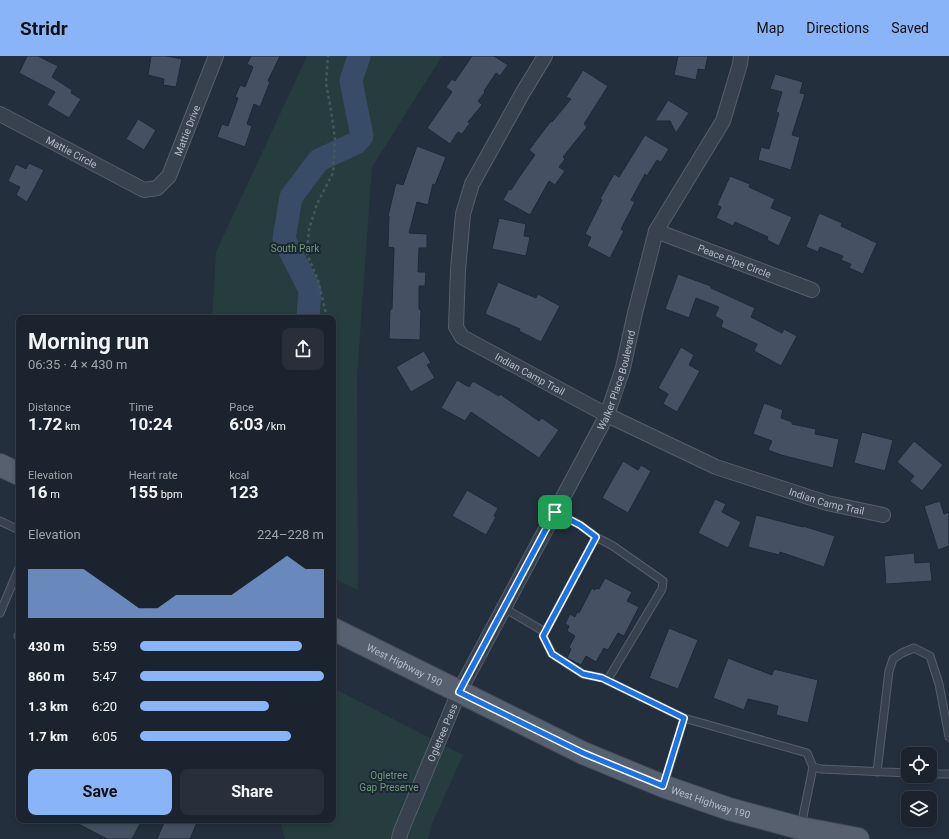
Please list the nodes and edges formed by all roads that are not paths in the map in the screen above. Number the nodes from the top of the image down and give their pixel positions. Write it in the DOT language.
graph roads {
  1 [pos="216,56"];
  2 [pos="545,56"];
  3 [pos="741,56"];
  4 [pos="0,114"];
  5 [pos="144,190"];
  6 [pos="656,231"];
  7 [pos="812,290"];
  8 [pos="607,415"];
  9 [pos="0,465"];
  10 [pos="16,473"];
  11 [pos="555,512"];
  12 [pos="883,515"];
  13 [pos="0,521"];
  14 [pos="16,529"];
  15 [pos="596,537"];
  16 [pos="16,575"];
  17 [pos="504,608"];
  18 [pos="0,613"];
  19 [pos="336,631"];
  20 [pos="545,632"];
  21 [pos="607,681"];
  22 [pos="459,692"];
  23 [pos="684,718"];
  24 [pos="949,737"];
  25 [pos="813,767"];
  26 [pos="877,772"];
  27 [pos="901,773"];
  28 [pos="937,774"];
  29 [pos="949,774"];
  30 [pos="663,786"];
  31 [pos="800,834"];
  32 [pos="399,839"];
  33 [pos="858,839"];
  1 -- 5 [label="street, Mattie Drive"];
  2 -- 8 [label="street, Indian Camp Trail"];
  3 -- 6 [label="street, Walker Place Boulevard"];
  4 -- 5 [label="street, Mattie Circle"];
  6 -- 7 [label="street, Peace Pipe Circle"];
  6 -- 8 [label="street, Walker Place Boulevard"];
  8 -- 11 [label="street, Walker Place Boulevard"];
  8 -- 12 [label="street, Indian Camp Trail"];
  9 -- 10 [label="main road"];
  11 -- 15 [label="lane"];
  11 -- 17 [label="street, Walker Place Boulevard"];
  13 -- 14 [label="lane"];
  15 -- 20 [label="lane"];
  15 -- 21 [label="lane"];
  16 -- 18 [label="lane"];
  17 -- 20 [label="lane"];
  17 -- 22 [label="street, Walker Place Boulevard"];
  19 -- 22 [label="main road, West Highway 190"];
  20 -- 21 [label="lane"];
  21 -- 23 [label="lane"];
  22 -- 30 [label="main road, West Highway 190"];
  22 -- 32 [label="street, Ogletree Pass"];
  23 -- 25 [label="lane"];
  23 -- 30 [label="lane"];
  24 -- 26 [label="lane"];
  25 -- 26 [label="lane"];
  25 -- 31 [label="lane"];
  26 -- 27 [label="lane"];
  28 -- 29 [label="lane"];
  30 -- 31 [label="main road, West Highway 190"];
  31 -- 33 [label="main road, West Highway 190"];
}
